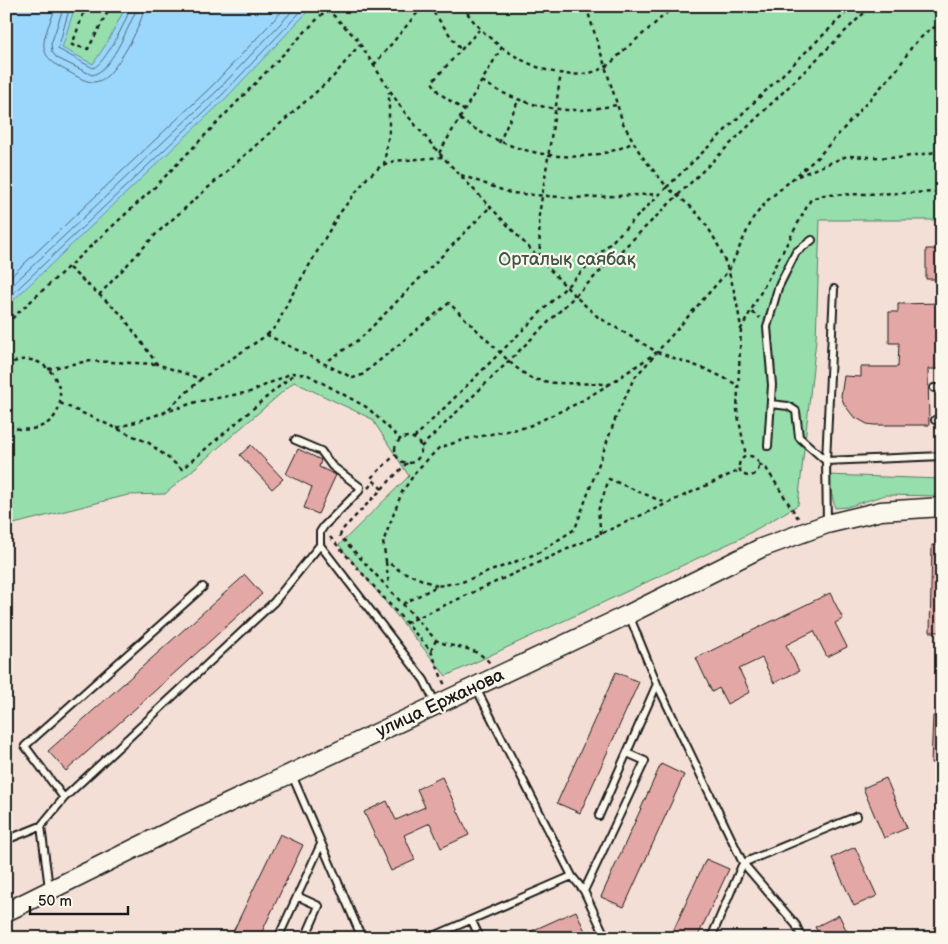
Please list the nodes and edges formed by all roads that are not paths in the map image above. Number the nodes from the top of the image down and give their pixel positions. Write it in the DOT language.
graph roads {
  1 [pos="812,240"];
  2 [pos="834,290"];
  3 [pos="934,388"];
  4 [pos="942,388"];
  5 [pos="771,404"];
  6 [pos="295,440"];
  7 [pos="768,446"];
  8 [pos="942,456"];
  9 [pos="826,462"];
  10 [pos="942,507"];
  11 [pos="827,524"];
  12 [pos="320,545"];
  13 [pos="203,586"];
  14 [pos="629,614"];
  15 [pos="657,684"];
  16 [pos="475,687"];
  17 [pos="444,702"];
  18 [pos="627,753"];
  19 [pos="291,774"];
  20 [pos="64,798"];
  21 [pos="599,816"];
  22 [pos="857,816"];
  23 [pos="41,826"];
  24 [pos="6,840"];
  25 [pos="321,844"];
  26 [pos="743,863"];
  27 [pos="572,876"];
  28 [pos="50,891"];
  29 [pos="584,891"];
  30 [pos="297,896"];
  31 [pos="6,912"];
  32 [pos="472,921"];
  33 [pos="278,938"];
  34 [pos="305,938"];
  35 [pos="362,938"];
  36 [pos="429,938"];
  37 [pos="480,938"];
  38 [pos="606,938"];
  39 [pos="711,938"];
  40 [pos="802,938"];
  1 -- 5 [label="lane"];
  2 -- 9 [label="lane"];
  3 -- 4 [label="lane"];
  5 -- 7 [label="lane"];
  5 -- 9 [label="lane"];
  6 -- 12 [label="lane"];
  8 -- 9 [label="lane"];
  9 -- 11 [label="lane"];
  10 -- 11 [label="street, улица Ержанова"];
  11 -- 14 [label="street, улица Ержанова"];
  12 -- 17 [label="lane"];
  12 -- 20 [label="lane"];
  13 -- 20 [label="lane"];
  14 -- 15 [label="lane"];
  14 -- 16 [label="street, улица Ержанова"];
  15 -- 18 [label="lane"];
  15 -- 26 [label="lane"];
  16 -- 17 [label="street, улица Ержанова"];
  16 -- 27 [label="lane"];
  17 -- 19 [label="street, улица Ержанова"];
  18 -- 21 [label="lane"];
  18 -- 29 [label="lane"];
  19 -- 25 [label="lane"];
  19 -- 28 [label="street, улица Ержанова"];
  20 -- 23 [label="lane"];
  22 -- 26 [label="lane"];
  23 -- 24 [label="lane"];
  23 -- 28 [label="lane"];
  25 -- 30 [label="lane"];
  25 -- 35 [label="lane"];
  26 -- 39 [label="lane"];
  26 -- 40 [label="lane"];
  27 -- 29 [label="lane"];
  27 -- 32 [label="lane"];
  28 -- 31 [label="street, улица Ержанова"];
  29 -- 38 [label="lane"];
  30 -- 33 [label="lane"];
  30 -- 34 [label="lane"];
  32 -- 36 [label="lane"];
  32 -- 37 [label="lane"];
}
